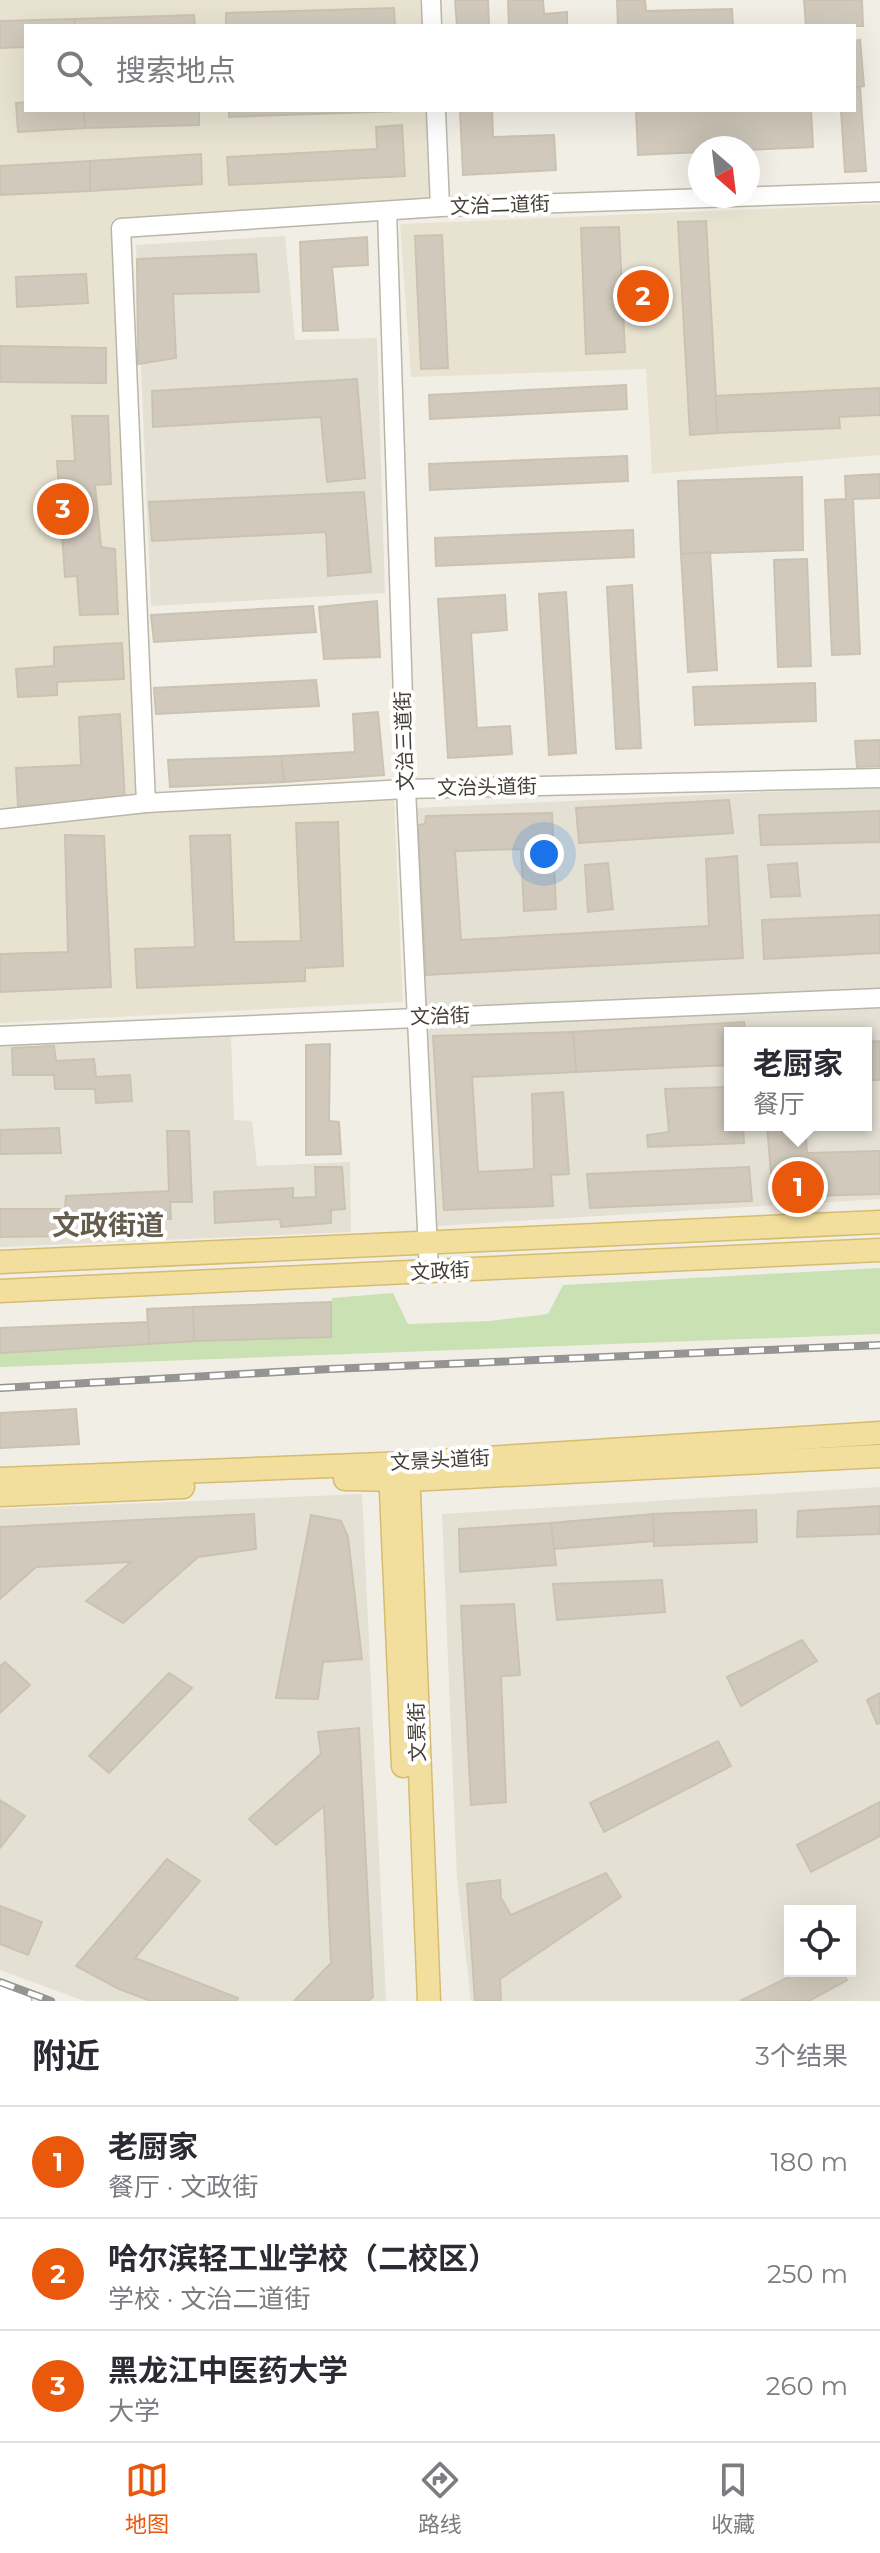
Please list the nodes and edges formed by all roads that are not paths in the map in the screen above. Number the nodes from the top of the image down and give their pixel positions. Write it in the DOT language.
graph roads {
  1 [pos="431,0"];
  2 [pos="432,24"];
  3 [pos="436,112"];
  4 [pos="880,192"];
  5 [pos="440,207"];
  6 [pos="387,211"];
  7 [pos="880,778"];
  8 [pos="406,789"];
  9 [pos="146,803"];
  10 [pos="0,819"];
  11 [pos="880,998"];
  12 [pos="418,1017"];
  13 [pos="0,1036"];
  14 [pos="880,1222"];
  15 [pos="427,1241"];
  16 [pos="880,1250"];
  17 [pos="0,1262"];
  18 [pos="429,1271"];
  19 [pos="0,1291"];
  20 [pos="880,1433"];
  21 [pos="880,1456"];
  22 [pos="399,1472"];
  23 [pos="0,1479"];
  24 [pos="0,1495"];
  25 [pos="0,1993"];
  26 [pos="22,2001"];
  27 [pos="414,2001"];
  28 [pos="429,2001"];
  1 -- 2 [label="street"];
  3 -- 5 [label="street"];
  4 -- 5 [label="street, 文治二道街"];
  5 -- 6 [label="street, 文治二道街"];
  6 -- 8 [label="street, 文治三道街"];
  6 -- 9 [label="street, 文治二道街"];
  7 -- 8 [label="street, 文治头道街"];
  8 -- 9 [label="street, 文治头道街"];
  8 -- 12 [label="street, 文治三道街"];
  9 -- 10 [label="street, 文治头道街"];
  11 -- 12 [label="street, 文治街"];
  12 -- 13 [label="street, 文治街"];
  12 -- 15 [label="street, 文治三道街"];
  14 -- 15 [label="main road, 文政街"];
  15 -- 17 [label="main road, 文政街"];
  15 -- 18 [label="street, 文治三道街"];
  16 -- 18 [label="main road, 文政街"];
  18 -- 19 [label="main road, 文政街"];
  20 -- 22 [label="main road, 文景头道街"];
  21 -- 22 [label="main road, 文景头道街"];
  22 -- 23 [label="main road, 文景头道街"];
  22 -- 24 [label="main road, 文景头道街"];
  22 -- 27 [label="main road, 文景街"];
  22 -- 28 [label="main road, 文景街"];
  25 -- 26 [label="street"];
}
